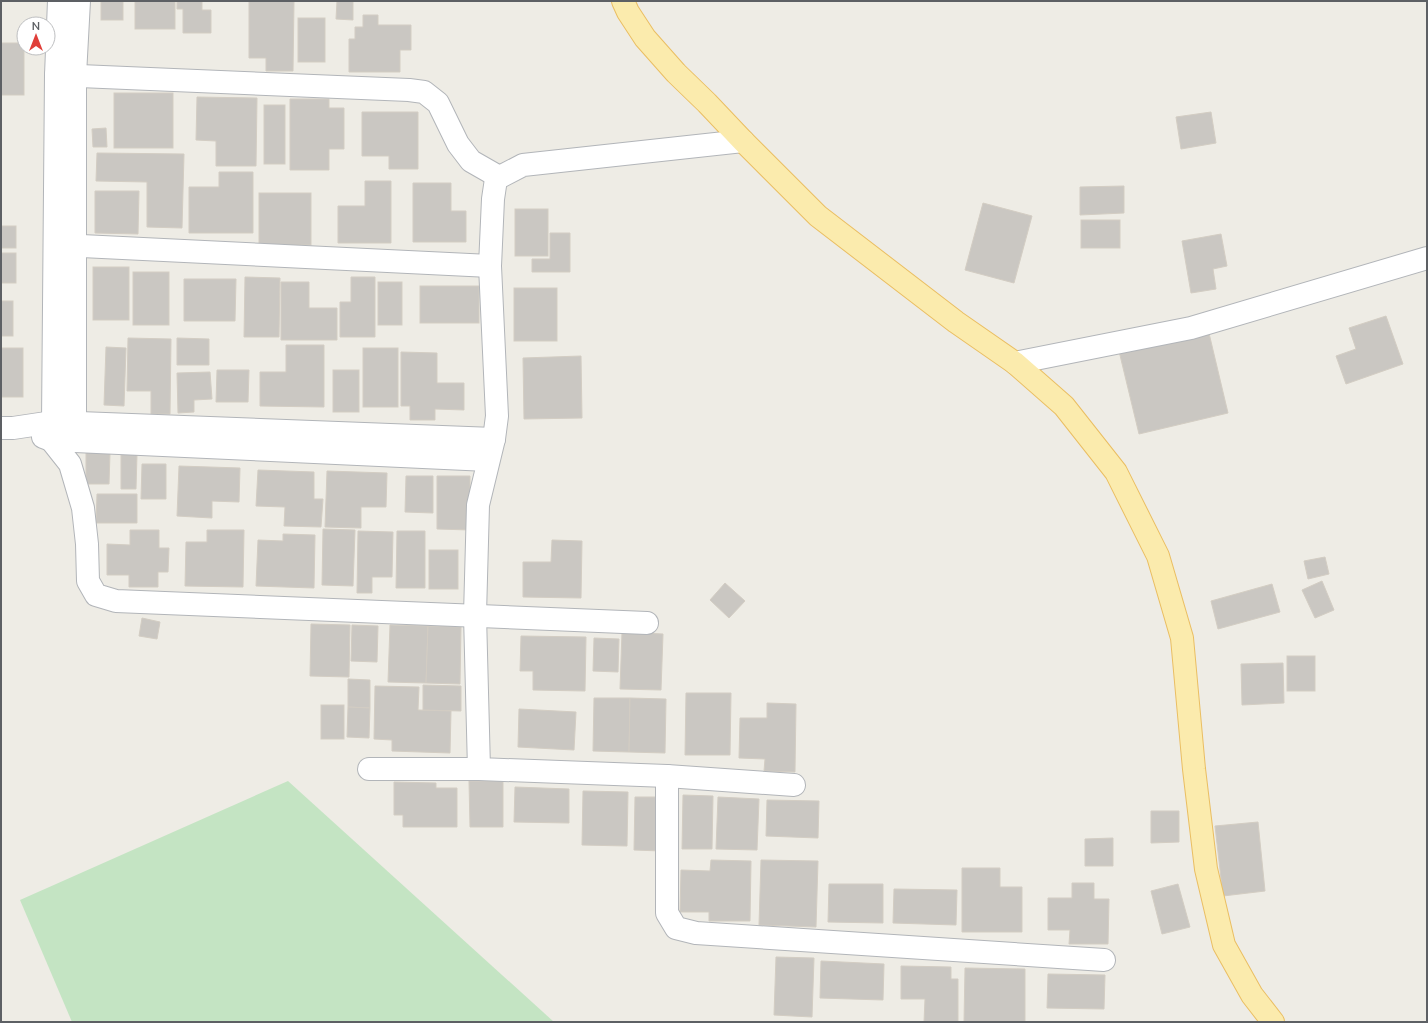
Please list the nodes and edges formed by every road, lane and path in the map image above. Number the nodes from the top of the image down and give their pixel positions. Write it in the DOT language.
graph roads {
  1 [pos="59,1"];
  2 [pos="79,1"];
  3 [pos="623,1"];
  4 [pos="66,75"];
  5 [pos="743,141"];
  6 [pos="499,177"];
  7 [pos="64,245"];
  8 [pos="1427,258"];
  9 [pos="490,266"];
  10 [pos="1015,363"];
  11 [pos="7,428"];
  12 [pos="52,431"];
  13 [pos="75,432"];
  14 [pos="491,450"];
  15 [pos="70,464"];
  16 [pos="475,616"];
  17 [pos="647,623"];
  18 [pos="369,769"];
  19 [pos="479,769"];
  20 [pos="667,776"];
  21 [pos="794,786"];
  22 [pos="1104,960"];
  23 [pos="1273,1022"];
  1 -- 4 [label="street"];
  2 -- 4 [label="street"];
  3 -- 5 [label="main road"];
  4 -- 6 [label="street"];
  4 -- 7 [label="street"];
  5 -- 6 [label="street"];
  5 -- 10 [label="main road"];
  6 -- 9 [label="street"];
  7 -- 9 [label="street"];
  7 -- 12 [label="street"];
  7 -- 13 [label="street"];
  8 -- 10 [label="street"];
  9 -- 14 [label="street"];
  10 -- 23 [label="main road"];
  11 -- 12 [label="street"];
  12 -- 13 [label="street"];
  12 -- 15 [label="street"];
  13 -- 14 [label="street"];
  13 -- 15 [label="street"];
  14 -- 16 [label="street"];
  15 -- 16 [label="street"];
  16 -- 17 [label="street"];
  16 -- 19 [label="street"];
  18 -- 19 [label="street"];
  19 -- 20 [label="street"];
  20 -- 21 [label="street"];
  20 -- 22 [label="street"];
}
